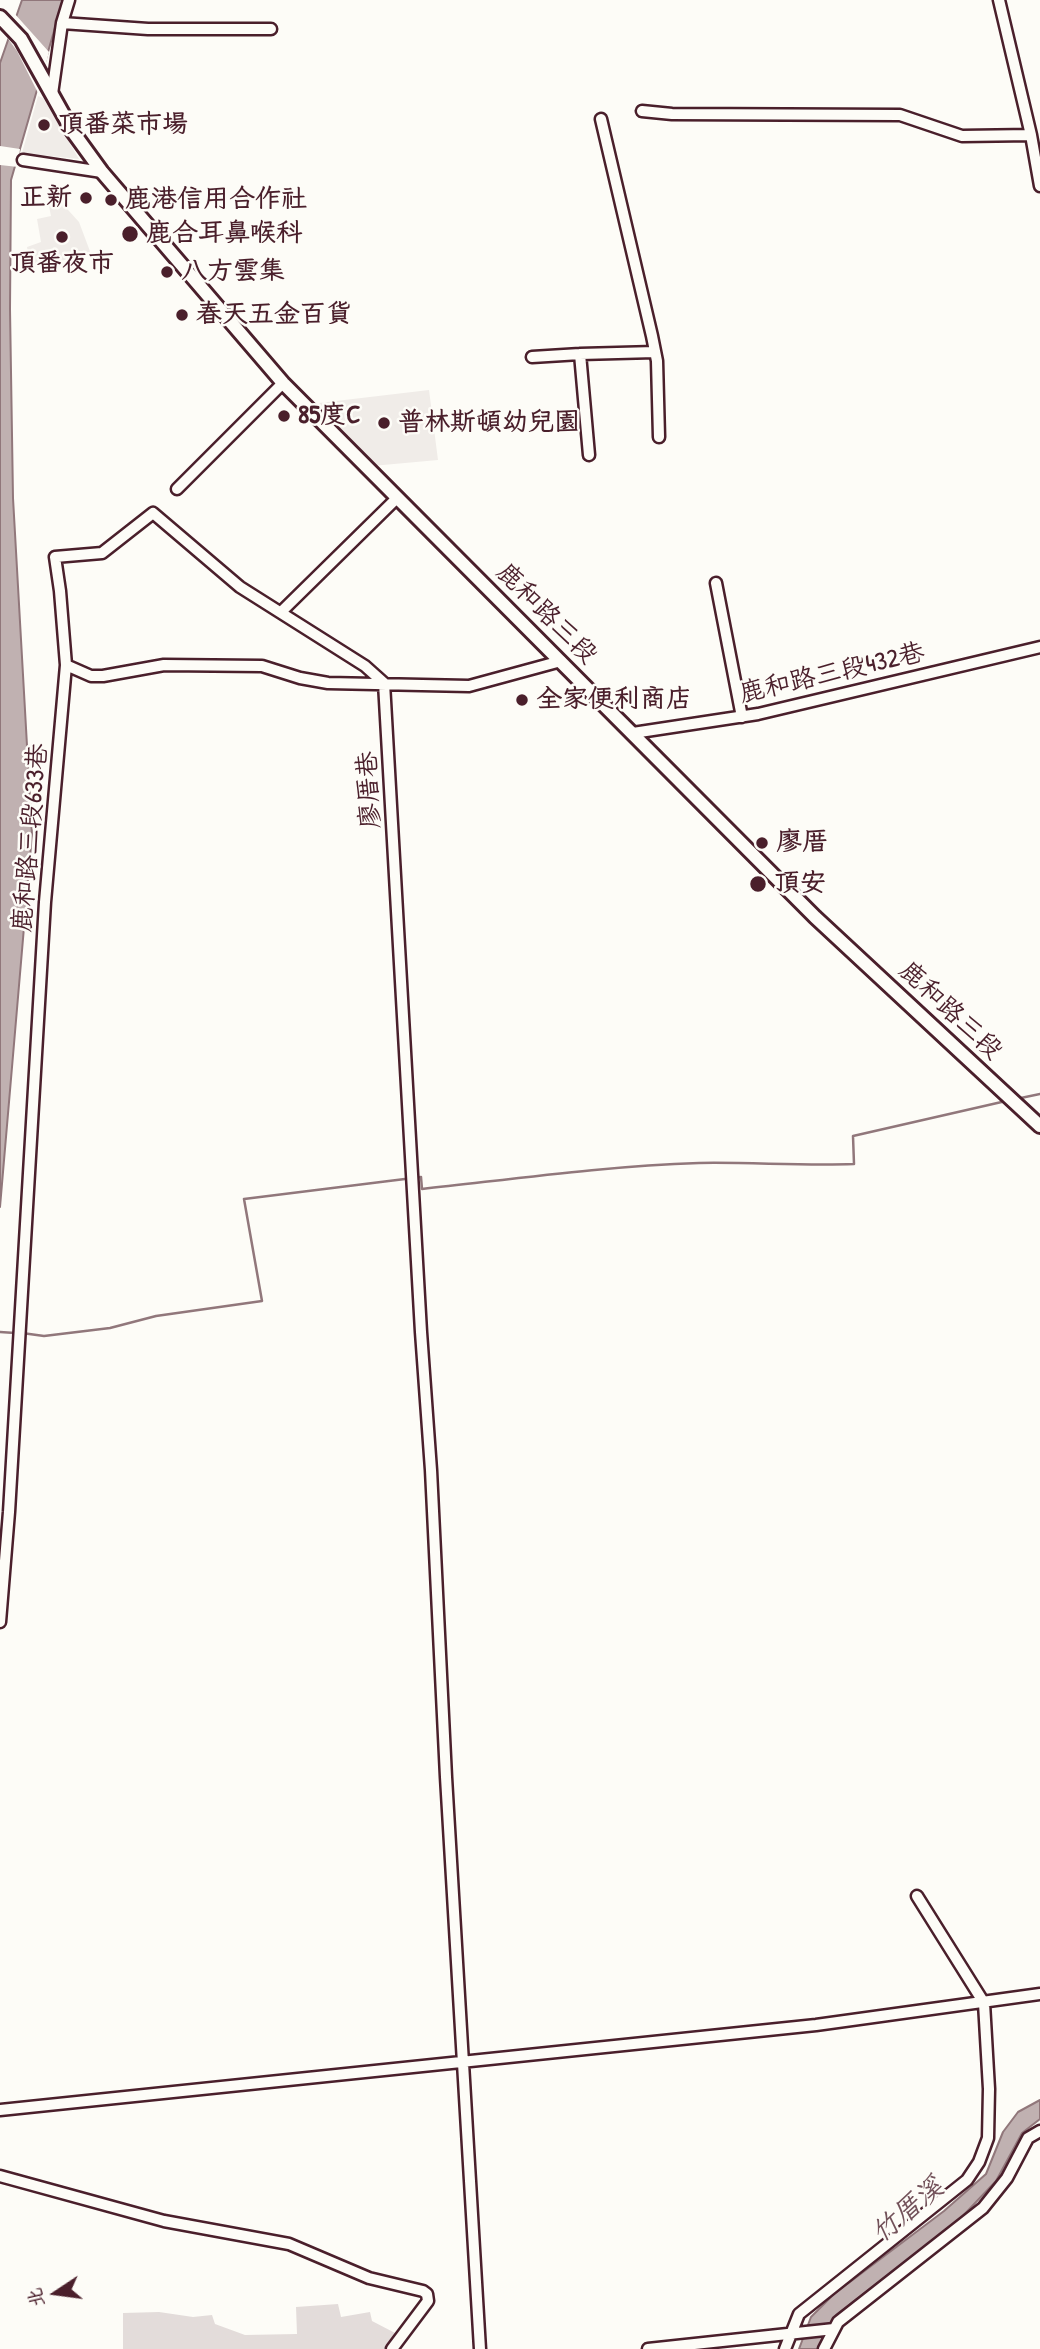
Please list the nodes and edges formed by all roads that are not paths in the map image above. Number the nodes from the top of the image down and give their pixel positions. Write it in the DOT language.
graph roads {
  1 [pos="69,0"];
  2 [pos="999,0"];
  3 [pos="1,18"];
  4 [pos="62,23"];
  5 [pos="271,29"];
  6 [pos="52,94"];
  7 [pos="642,111"];
  8 [pos="601,119"];
  9 [pos="1031,135"];
  10 [pos="23,160"];
  11 [pos="102,172"];
  12 [pos="1040,186"];
  13 [pos="655,352"];
  14 [pos="580,354"];
  15 [pos="532,357"];
  16 [pos="283,383"];
  17 [pos="659,437"];
  18 [pos="589,455"];
  19 [pos="177,489"];
  20 [pos="397,498"];
  21 [pos="716,583"];
  22 [pos="281,612"];
  23 [pos="1040,647"];
  24 [pos="561,662"];
  25 [pos="65,665"];
  26 [pos="384,683"];
  27 [pos="741,717"];
  28 [pos="633,733"];
  29 [pos="1040,1126"];
  30 [pos="0,1622"];
  31 [pos="917,1896"];
  32 [pos="1040,1994"];
  33 [pos="984,2003"];
  34 [pos="462,2062"];
  35 [pos="0,2110"];
  36 [pos="1040,2131"];
  37 [pos="0,2176"];
  38 [pos="834,2329"];
  39 [pos="790,2334"];
  40 [pos="392,2349"];
  41 [pos="480,2349"];
  42 [pos="648,2349"];
  43 [pos="785,2349"];
  44 [pos="824,2349"];
  1 -- 4 [label="street"];
  2 -- 9 [label="street"];
  3 -- 6 [label="main road, 鹿和路三段"];
  4 -- 5 [label="street"];
  4 -- 6 [label="street"];
  6 -- 11 [label="main road, 鹿和路三段"];
  7 -- 9 [label="street"];
  8 -- 13 [label="street"];
  9 -- 12 [label="street"];
  10 -- 11 [label="street"];
  11 -- 16 [label="main road, 鹿和路三段"];
  13 -- 14 [label="street"];
  13 -- 17 [label="street"];
  14 -- 15 [label="street"];
  14 -- 18 [label="street"];
  16 -- 19 [label="street"];
  16 -- 20 [label="main road, 鹿和路三段"];
  20 -- 22 [label="street"];
  20 -- 24 [label="main road, 鹿和路三段"];
  21 -- 27 [label="street"];
  22 -- 25 [label="street, 鹿和路三段633巷"];
  22 -- 26 [label="street"];
  23 -- 27 [label="street, 鹿和路三段432巷"];
  24 -- 26 [label="street"];
  24 -- 28 [label="main road, 鹿和路三段"];
  25 -- 26 [label="street"];
  25 -- 30 [label="street, 鹿和路三段633巷"];
  26 -- 34 [label="street, 廖厝巷"];
  27 -- 28 [label="street, 鹿和路三段432巷"];
  28 -- 29 [label="main road, 鹿和路三段"];
  31 -- 33 [label="street"];
  32 -- 33 [label="street"];
  33 -- 34 [label="street"];
  33 -- 39 [label="street"];
  34 -- 35 [label="street"];
  34 -- 41 [label="street, 廖厝巷"];
  36 -- 38 [label="street"];
  37 -- 40 [label="street"];
  38 -- 39 [label="street"];
  38 -- 44 [label="street"];
  39 -- 42 [label="street"];
  39 -- 43 [label="street"];
}
